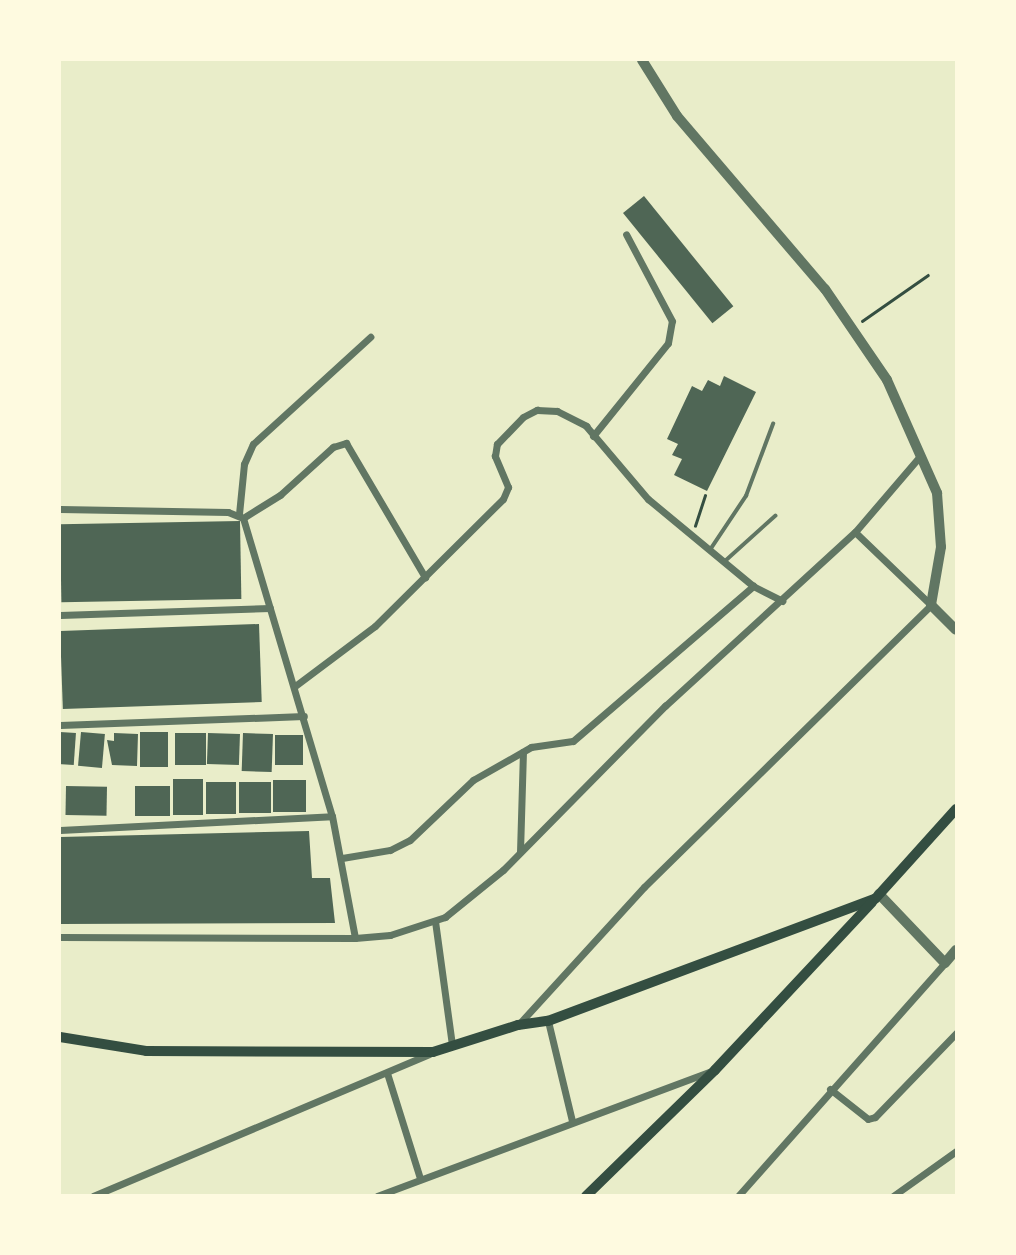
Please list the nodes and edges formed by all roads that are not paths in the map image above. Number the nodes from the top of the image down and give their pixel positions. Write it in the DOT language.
graph roads {
  1 [pos="642,60"];
  2 [pos="626,234"];
  3 [pos="370,337"];
  4 [pos="773,424"];
  5 [pos="593,436"];
  6 [pos="922,455"];
  7 [pos="60,509"];
  8 [pos="241,516"];
  9 [pos="775,516"];
  10 [pos="855,531"];
  11 [pos="710,550"];
  12 [pos="724,562"];
  13 [pos="425,577"];
  14 [pos="753,586"];
  15 [pos="782,601"];
  16 [pos="931,605"];
  17 [pos="270,608"];
  18 [pos="60,615"];
  19 [pos="957,630"];
  20 [pos="295,686"];
  21 [pos="304,716"];
  22 [pos="60,725"];
  23 [pos="523,752"];
  24 [pos="957,809"];
  25 [pos="332,816"];
  26 [pos="60,830"];
  27 [pos="520,852"];
  28 [pos="342,858"];
  29 [pos="877,897"];
  30 [pos="435,921"];
  31 [pos="60,937"];
  32 [pos="355,938"];
  33 [pos="957,950"];
  34 [pos="945,962"];
  35 [pos="548,1021"];
  36 [pos="518,1025"];
  37 [pos="957,1033"];
  38 [pos="60,1037"];
  39 [pos="452,1045"];
  40 [pos="433,1052"];
  41 [pos="715,1070"];
  42 [pos="387,1073"];
  43 [pos="830,1089"];
  44 [pos="572,1121"];
  45 [pos="957,1151"];
  46 [pos="420,1178"];
  47 [pos="93,1195"];
  48 [pos="377,1195"];
  49 [pos="586,1195"];
  50 [pos="738,1195"];
  51 [pos="893,1195"];
  1 -- 6 [label="street"];
  2 -- 5 [label="street"];
  3 -- 8 [label="street"];
  4 -- 11 [label="lane"];
  5 -- 11 [label="street"];
  5 -- 13 [label="street"];
  6 -- 10 [label="street"];
  6 -- 16 [label="street"];
  7 -- 8 [label="street"];
  8 -- 13 [label="street"];
  8 -- 17 [label="street"];
  9 -- 12 [label="lane"];
  10 -- 15 [label="street"];
  10 -- 16 [label="street"];
  11 -- 12 [label="street"];
  12 -- 14 [label="street"];
  13 -- 20 [label="street"];
  14 -- 15 [label="street"];
  14 -- 23 [label="street"];
  15 -- 27 [label="street"];
  16 -- 19 [label="street"];
  16 -- 36 [label="street"];
  17 -- 18 [label="street"];
  17 -- 20 [label="street"];
  20 -- 21 [label="street"];
  21 -- 22 [label="street"];
  21 -- 25 [label="street"];
  23 -- 27 [label="street"];
  23 -- 28 [label="street"];
  24 -- 29 [label="main road"];
  25 -- 26 [label="street"];
  25 -- 28 [label="street"];
  27 -- 30 [label="street"];
  28 -- 32 [label="street"];
  29 -- 34 [label="street"];
  29 -- 35 [label="main road"];
  29 -- 41 [label="main road"];
  30 -- 32 [label="street"];
  30 -- 39 [label="street"];
  31 -- 32 [label="street"];
  33 -- 34 [label="street"];
  34 -- 43 [label="street"];
  35 -- 36 [label="main road"];
  35 -- 44 [label="street"];
  36 -- 39 [label="main road"];
  37 -- 43 [label="street"];
  38 -- 40 [label="main road"];
  39 -- 40 [label="main road"];
  40 -- 42 [label="street"];
  41 -- 44 [label="street"];
  41 -- 49 [label="main road"];
  42 -- 46 [label="street"];
  42 -- 47 [label="street"];
  43 -- 50 [label="street"];
  44 -- 46 [label="street"];
  45 -- 51 [label="street"];
  46 -- 48 [label="street"];
}
